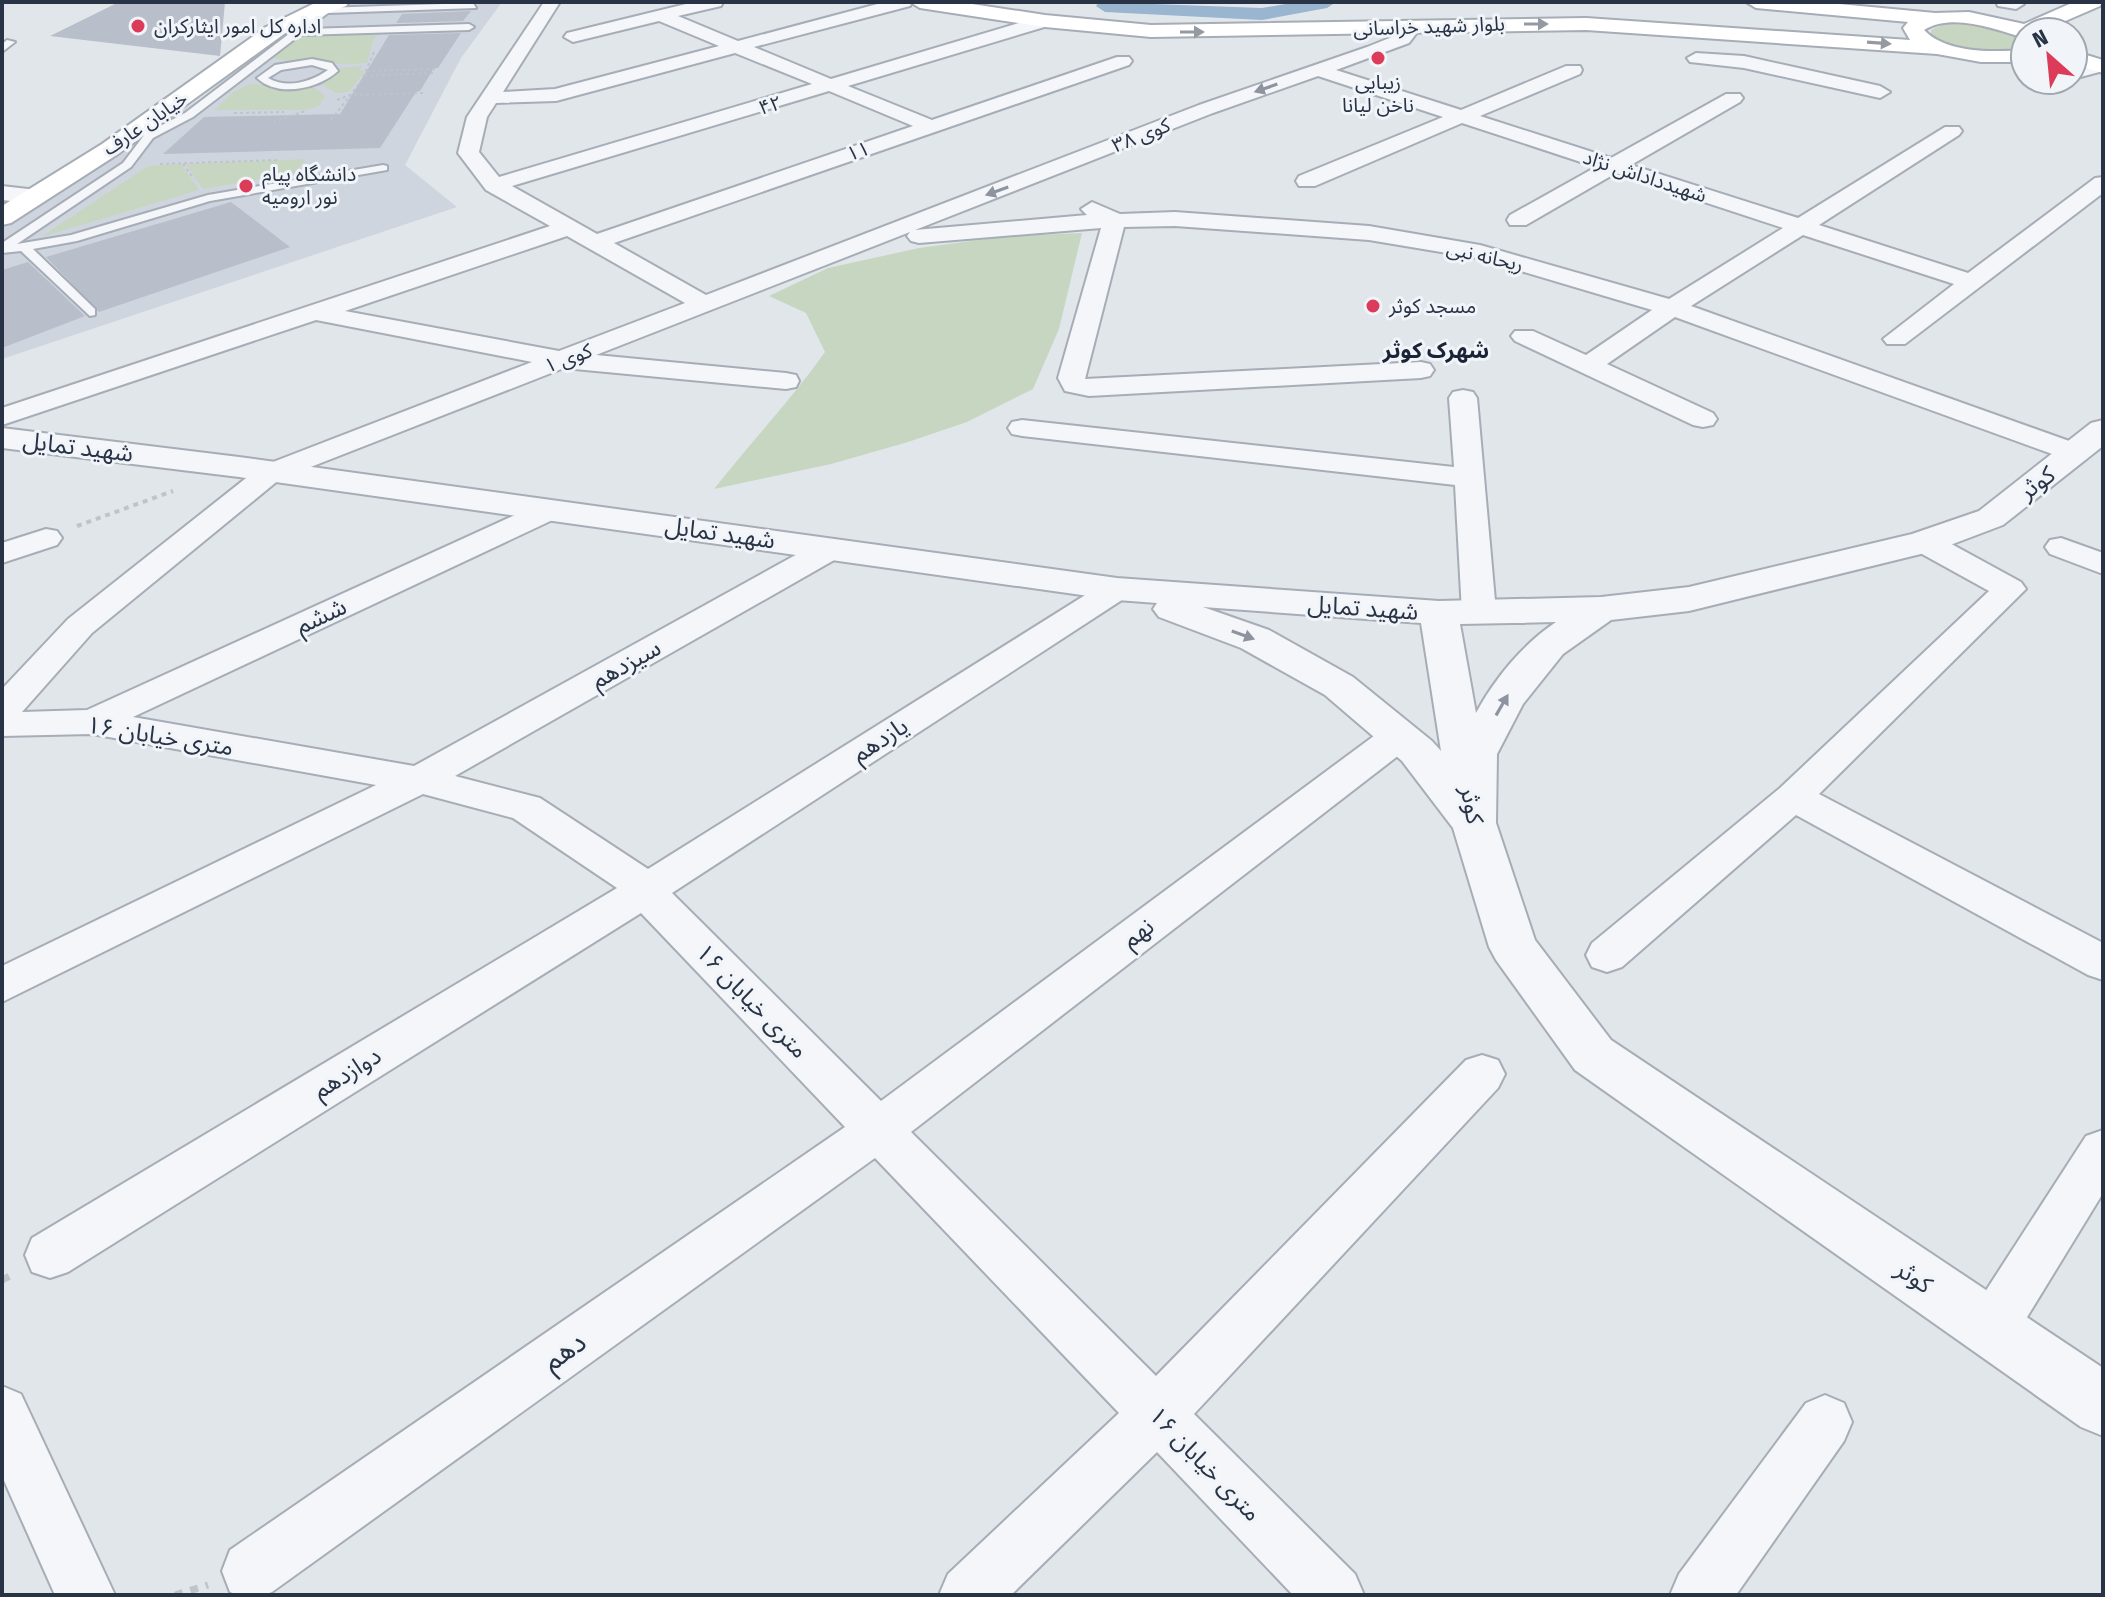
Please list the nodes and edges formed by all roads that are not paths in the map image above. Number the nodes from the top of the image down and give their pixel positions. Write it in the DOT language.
graph roads {
  1 [pos="552,2"];
  2 [pos="715,2"];
  3 [pos="904,2"];
  4 [pos="920,2"];
  5 [pos="1027,2"];
  6 [pos="1756,2"];
  7 [pos="2093,2"];
  8 [pos="323,3"];
  9 [pos="2014,3"];
  10 [pos="473,6"];
  11 [pos="1808,6"];
  12 [pos="1094,8"];
  13 [pos="1841,8"];
  14 [pos="965,9"];
  15 [pos="660,15"];
  16 [pos="2056,16"];
  17 [pos="1943,18"];
  18 [pos="1045,21"];
  19 [pos="280,23"];
  20 [pos="1413,26"];
  21 [pos="469,27"];
  22 [pos="2009,27"];
  23 [pos="1151,31"];
  24 [pos="1736,33"];
  25 [pos="573,37"];
  26 [pos="1812,38"];
  27 [pos="738,47"];
  28 [pos="1940,48"];
  29 [pos="2009,56"];
  30 [pos="1991,57"];
  31 [pos="1696,58"];
  32 [pos="1123,61"];
  33 [pos="2009,61"];
  34 [pos="1744,62"];
  35 [pos="1318,70"];
  36 [pos="1573,70"];
  37 [pos="218,73"];
  38 [pos="245,73"];
  39 [pos="266,73"];
  40 [pos="832,86"];
  41 [pos="1880,92"];
  42 [pos="488,98"];
  43 [pos="1733,98"];
  44 [pos="1460,116"];
  45 [pos="929,126"];
  46 [pos="1952,131"];
  47 [pos="1616,167"];
  48 [pos="383,168"];
  49 [pos="1027,180"];
  50 [pos="1307,181"];
  51 [pos="2103,183"];
  52 [pos="494,185"];
  53 [pos="1052,191"];
  54 [pos="14,197"];
  55 [pos="1076,202"];
  56 [pos="2,217"];
  57 [pos="1115,220"];
  58 [pos="1518,220"];
  59 [pos="1800,226"];
  60 [pos="567,228"];
  61 [pos="593,243"];
  62 [pos="866,244"];
  63 [pos="24,247"];
  64 [pos="2,250"];
  65 [pos="1972,282"];
  66 [pos="706,305"];
  67 [pos="1672,308"];
  68 [pos="90,312"];
  69 [pos="318,313"];
  70 [pos="1524,336"];
  71 [pos="1896,339"];
  72 [pos="563,360"];
  73 [pos="1588,365"];
  74 [pos="1421,370"];
  75 [pos="786,381"];
  76 [pos="1463,398"];
  77 [pos="2,417"];
  78 [pos="1703,419"];
  79 [pos="1022,428"];
  80 [pos="2103,430"];
  81 [pos="2,438"];
  82 [pos="2076,453"];
  83 [pos="255,470"];
  84 [pos="1469,478"];
  85 [pos="550,510"];
  86 [pos="46,538"];
  87 [pos="1924,542"];
  88 [pos="2061,547"];
  89 [pos="832,548"];
  90 [pos="2,554"];
  91 [pos="2103,564"];
  92 [pos="1117,589"];
  93 [pos="1601,609"];
  94 [pos="1459,613"];
  95 [pos="2,711"];
  96 [pos="92,722"];
  97 [pos="2,724"];
  98 [pos="1399,736"];
  99 [pos="419,780"];
  100 [pos="1793,797"];
  101 [pos="1474,823"];
  102 [pos="644,891"];
  103 [pos="1607,955"];
  104 [pos="2103,963"];
  105 [pos="2,985"];
  106 [pos="1482,1074"];
  107 [pos="878,1130"];
  108 [pos="2103,1151"];
  109 [pos="50,1255"];
  110 [pos="1992,1327"];
  111 [pos="2103,1405"];
  112 [pos="2,1413"];
  113 [pos="1157,1414"];
  114 [pos="1825,1422"];
  115 [pos="251,1571"];
  116 [pos="85,1595"];
  117 [pos="969,1595"];
  118 [pos="1334,1595"];
  119 [pos="1700,1595"];
  1 -- 42 [label="street"];
  2 -- 15 [label="street"];
  3 -- 27 [label="street"];
  4 -- 14 [label="main road, بلوار شهید خراسانی"];
  5 -- 14 [label="main road"];
  6 -- 11 [label="main road"];
  7 -- 16 [label="main road"];
  8 -- 19 [label="main road"];
  9 -- 13 [label="main road"];
  9 -- 17 [label="main road"];
  10 -- 19 [label="lane"];
  11 -- 13 [label="main road"];
  11 -- 26 [label="main road"];
  12 -- 23 [label="main road"];
  13 -- 17 [label="main road"];
  14 -- 18 [label="main road, بلوار شهید خراسانی"];
  15 -- 25 [label="street"];
  15 -- 27 [label="street"];
  17 -- 22 [label="main road"];
  17 -- 28 [label="main road"];
  18 -- 23 [label="main road, بلوار شهید خراسانی"];
  18 -- 40 [label="street, ۴۲"];
  19 -- 21 [label="lane"];
  19 -- 37 [label="main road, خیابان عارف"];
  19 -- 38 [label="lane"];
  19 -- 54 [label="main road, خیابان عارف"];
  23 -- 20 [label="main road, بلوار شهید خراسانی, one-way"];
  20 -- 24 [label="main road, بلوار شهید خراسانی, one-way"];
  20 -- 35 [label="street, کوی ۳۸"];
  24 -- 26 [label="main road, بلوار شهید خراسانی"];
  24 -- 34 [label="street"];
  26 -- 28 [label="main road, بلوار شهید خراسانی, one-way"];
  27 -- 40 [label="street"];
  27 -- 42 [label="street"];
  28 -- 30 [label="main road, بلوار شهید خراسانی"];
  29 -- 30 [label="main road"];
  30 -- 33 [label="main road"];
  31 -- 34 [label="street"];
  32 -- 45 [label="street, ۱۱"];
  34 -- 41 [label="street"];
  35 -- 44 [label="street, شهیدداداش نژاد"];
  35 -- 49 [label="street, کوی ۳۸, one-way"];
  36 -- 44 [label="street"];
  37 -- 38 [label="lane"];
  37 -- 54 [label="main road, خیابان عارف"];
  38 -- 39 [label="lane"];
  38 -- 64 [label="lane"];
  39 -- 39 [label="lane"];
  40 -- 45 [label="street"];
  40 -- 52 [label="street, ۴۲"];
  42 -- 52 [label="street"];
  43 -- 47 [label="street"];
  44 -- 47 [label="street, شهیدداداش نژاد"];
  44 -- 50 [label="street"];
  45 -- 61 [label="street, ۱۱"];
  46 -- 59 [label="street"];
  47 -- 58 [label="street"];
  47 -- 59 [label="street, شهیدداداش نژاد"];
  48 -- 63 [label="lane"];
  49 -- 53 [label="street"];
  49 -- 62 [label="street, کوی ۳۸, one-way"];
  51 -- 65 [label="street"];
  52 -- 60 [label="street"];
  54 -- 56 [label="main road, خیابان عارف"];
  55 -- 57 [label="street"];
  57 -- 62 [label="street, ریحانه نبی"];
  57 -- 67 [label="street, ریحانه نبی"];
  57 -- 74 [label="street"];
  59 -- 65 [label="street, شهیدداداش نژاد"];
  59 -- 67 [label="street"];
  60 -- 61 [label="street"];
  60 -- 69 [label="street"];
  61 -- 66 [label="street"];
  62 -- 66 [label="street, کوی ۱"];
  63 -- 64 [label="lane"];
  63 -- 68 [label="lane"];
  65 -- 71 [label="street"];
  66 -- 72 [label="street, کوی ۱"];
  67 -- 73 [label="street"];
  67 -- 82 [label="street, ریحانه نبی"];
  69 -- 72 [label="street"];
  69 -- 77 [label="street"];
  70 -- 73 [label="street"];
  72 -- 75 [label="street"];
  72 -- 83 [label="street, کوی ۱"];
  73 -- 78 [label="street"];
  76 -- 84 [label="street"];
  79 -- 84 [label="street"];
  80 -- 82 [label="street, کوثر"];
  81 -- 83 [label="street, شهید تمایل"];
  82 -- 87 [label="street, کوثر"];
  83 -- 85 [label="street, شهید تمایل"];
  83 -- 95 [label="street, کوی ۱"];
  84 -- 94 [label="street"];
  85 -- 89 [label="street, شهید تمایل"];
  85 -- 96 [label="street, ششم"];
  86 -- 90 [label="street"];
  87 -- 93 [label="street, کوثر"];
  87 -- 100 [label="street"];
  88 -- 91 [label="street"];
  89 -- 92 [label="street, شهید تمایل"];
  89 -- 99 [label="street, سیزدهم"];
  92 -- 94 [label="street, شهید تمایل"];
  92 -- 98 [label="street, one-way"];
  92 -- 102 [label="street, یازدهم"];
  93 -- 94 [label="street, کوثر"];
  101 -- 93 [label="street, one-way"];
  94 -- 101 [label="street, کوثر"];
  96 -- 97 [label="street, ۱۶ متری خیابان"];
  96 -- 99 [label="street, ۱۶ متری خیابان"];
  98 -- 101 [label="street"];
  98 -- 107 [label="street, نهم"];
  99 -- 102 [label="street, ۱۶ متری خیابان"];
  99 -- 105 [label="street, سیزدهم"];
  100 -- 103 [label="street"];
  100 -- 104 [label="street"];
  101 -- 110 [label="street, کوثر"];
  102 -- 107 [label="street, ۱۶ متری خیابان"];
  102 -- 109 [label="street, دوازدهم"];
  106 -- 113 [label="street"];
  107 -- 113 [label="street, ۱۶ متری خیابان"];
  107 -- 115 [label="street, دهم"];
  108 -- 110 [label="street"];
  110 -- 111 [label="street, کوثر"];
  112 -- 116 [label="street"];
  113 -- 117 [label="street"];
  113 -- 118 [label="street, ۱۶ متری خیابان"];
  114 -- 119 [label="street"];
}
